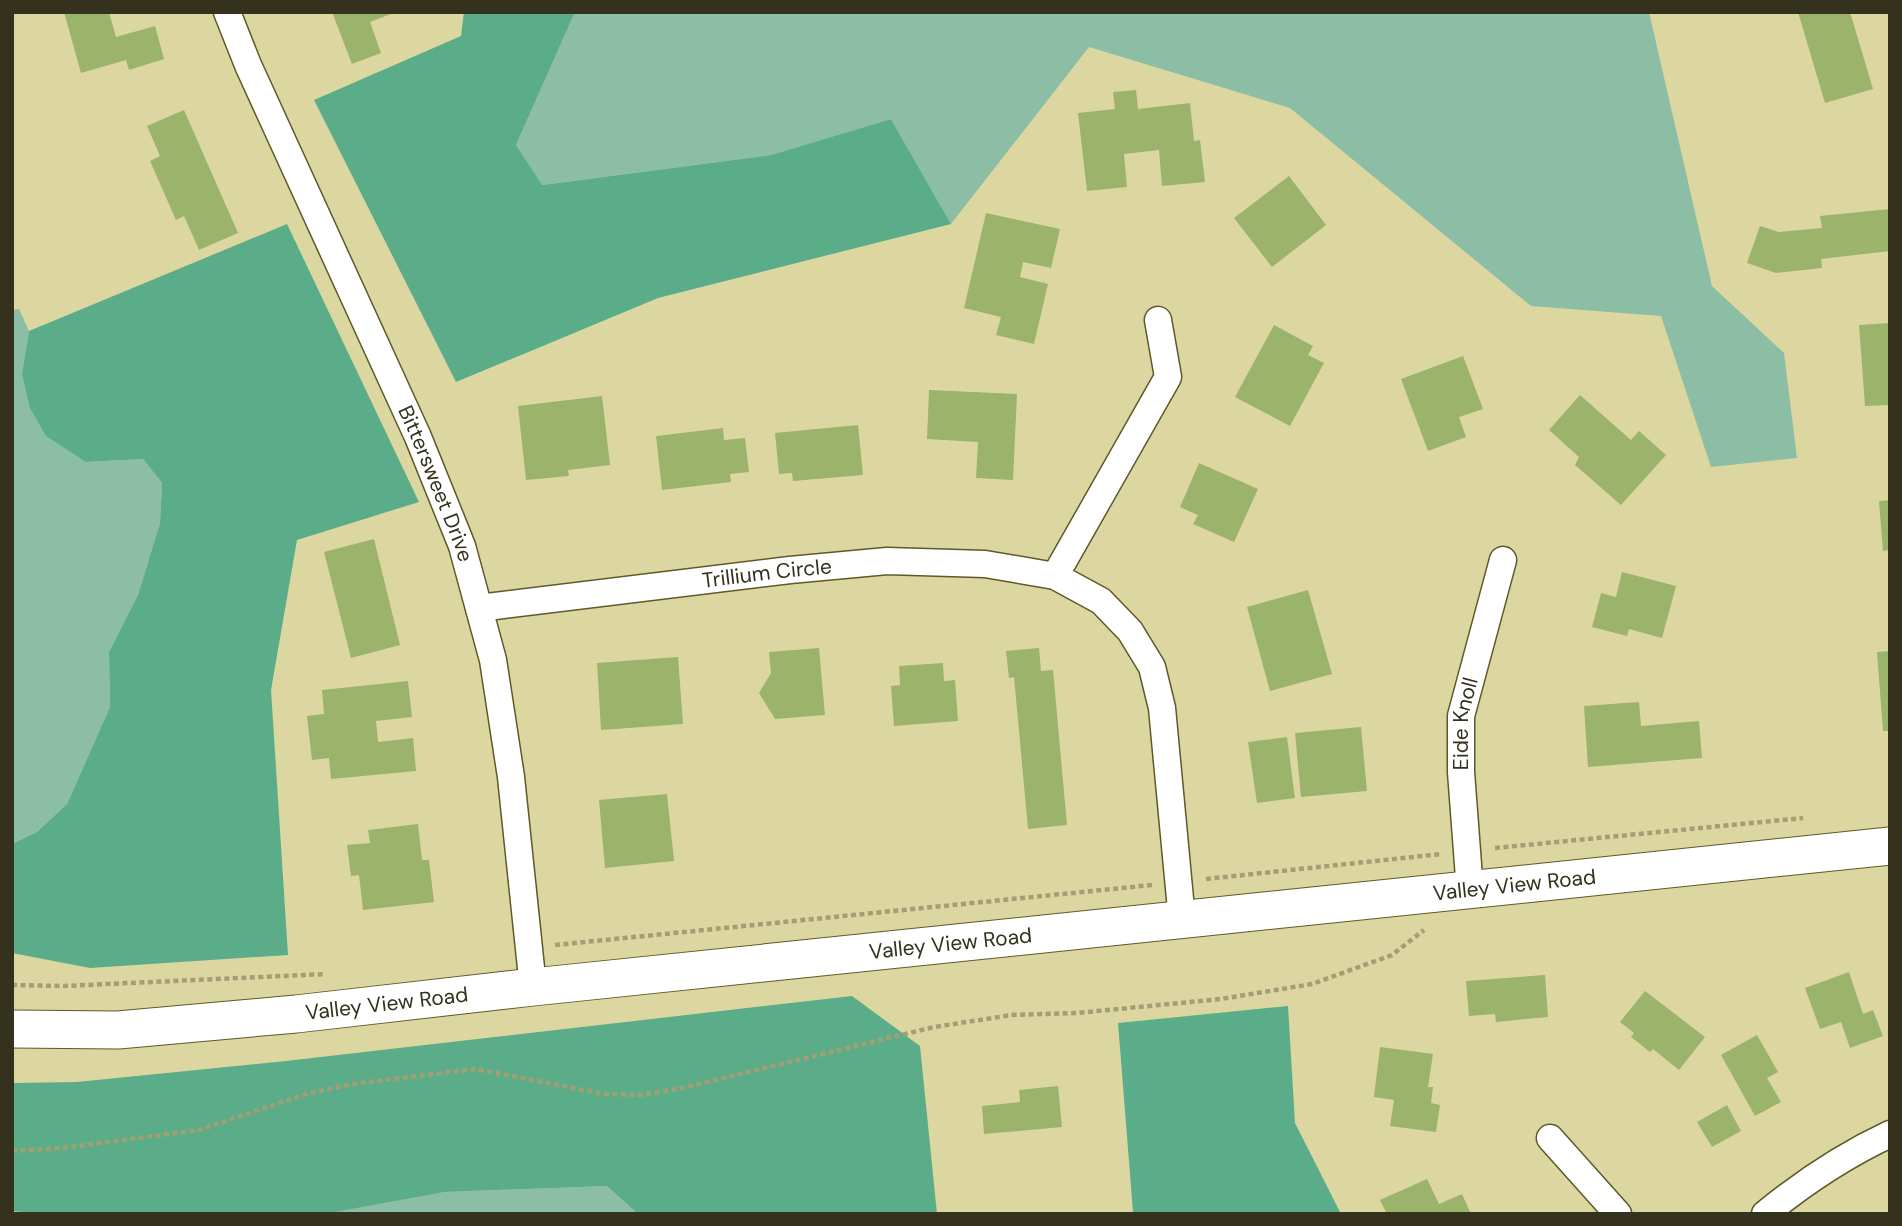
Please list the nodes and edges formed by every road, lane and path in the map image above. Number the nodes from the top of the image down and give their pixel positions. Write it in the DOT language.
graph roads {
  1 [pos="227,12"];
  2 [pos="1158,320"];
  3 [pos="1503,560"];
  4 [pos="1055,576"];
  5 [pos="479,608"];
  6 [pos="1890,846"];
  7 [pos="1437,854"];
  8 [pos="1453,893"];
  9 [pos="1182,920"];
  10 [pos="328,974"];
  11 [pos="12,985"];
  12 [pos="533,987"];
  13 [pos="12,1029"];
  14 [pos="1890,1134"];
  15 [pos="1550,1138"];
  16 [pos="12,1151"];
  17 [pos="1618,1214"];
  18 [pos="1765,1214"];
  1 -- 5 [label="street, Bittersweet Drive"];
  2 -- 4 [label="street"];
  3 -- 8 [label="street, Eide Knoll"];
  4 -- 5 [label="street, Trillium Circle"];
  4 -- 9 [label="street, Trillium Circle"];
  5 -- 12 [label="street, Bittersweet Drive"];
  6 -- 8 [label="main road, Valley View Road"];
  7 -- 8 [label="path"];
  8 -- 9 [label="main road, Valley View Road"];
  8 -- 16 [label="path"];
  9 -- 12 [label="main road, Valley View Road"];
  10 -- 11 [label="path"];
  12 -- 13 [label="main road, Valley View Road"];
  14 -- 18 [label="street"];
  15 -- 17 [label="street"];
}
